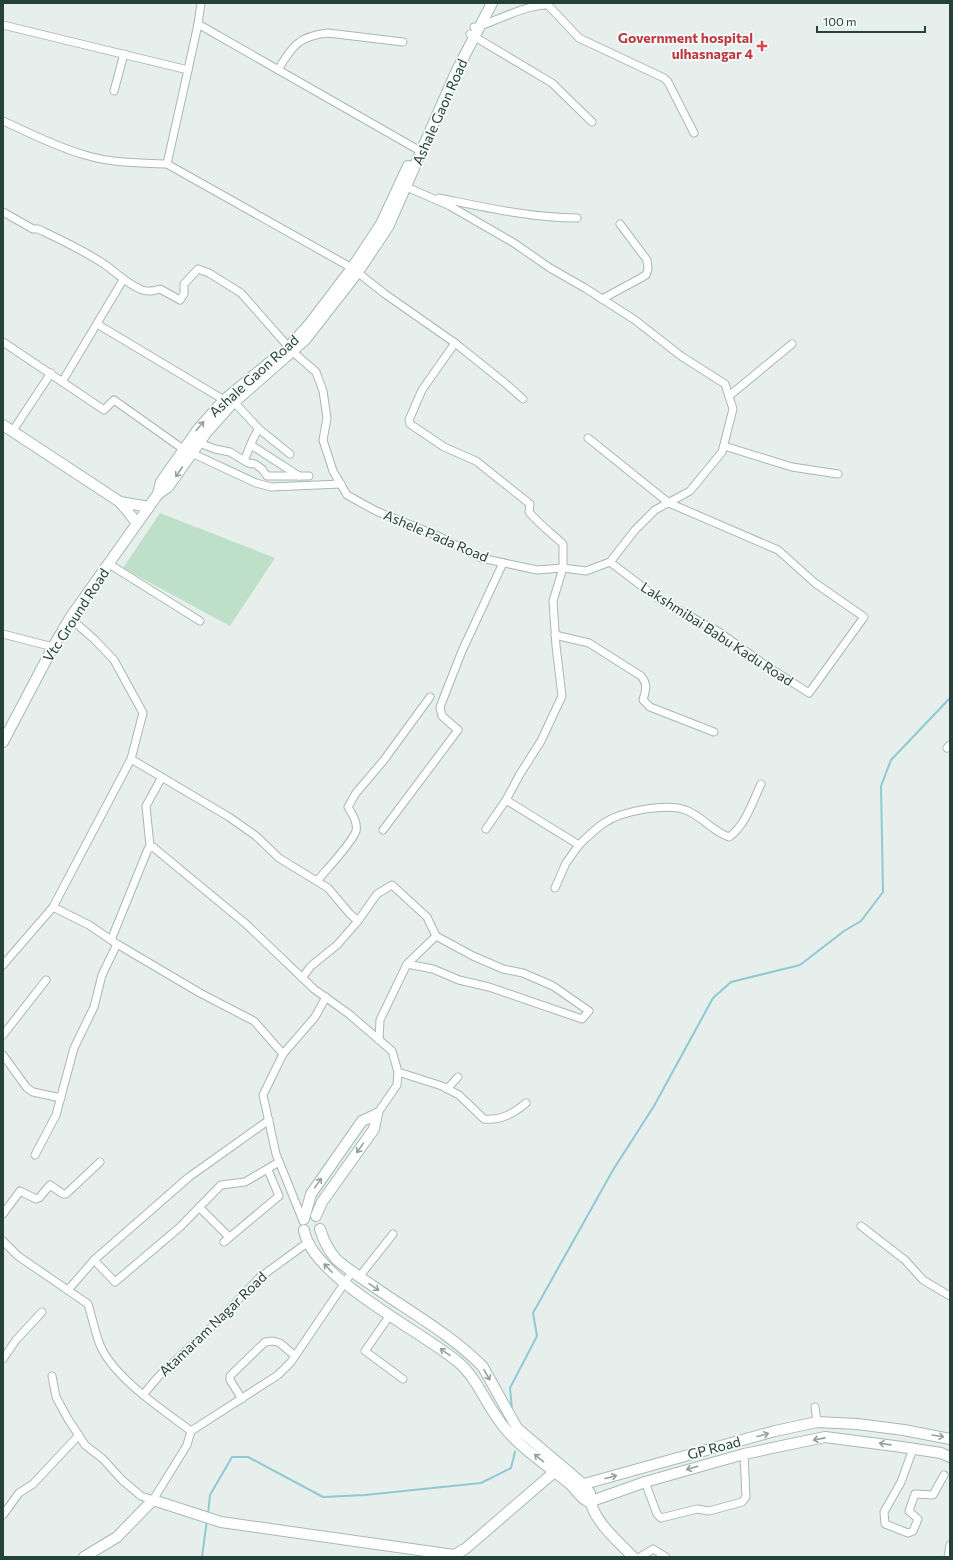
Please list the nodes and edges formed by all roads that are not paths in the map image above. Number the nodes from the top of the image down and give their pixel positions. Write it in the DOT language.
graph roads {
  1 [pos="201,3"];
  2 [pos="485,3"];
  3 [pos="492,3"];
  4 [pos="198,24"];
  5 [pos="3,25"];
  6 [pos="474,31"];
  7 [pos="403,42"];
  8 [pos="124,54"];
  9 [pos="188,70"];
  10 [pos="278,70"];
  11 [pos="114,91"];
  12 [pos="3,121"];
  13 [pos="592,122"];
  14 [pos="694,133"];
  15 [pos="419,150"];
  16 [pos="166,164"];
  17 [pos="403,185"];
  18 [pos="428,196"];
  19 [pos="3,212"];
  20 [pos="577,218"];
  21 [pos="620,224"];
  22 [pos="355,270"];
  23 [pos="123,280"];
  24 [pos="602,298"];
  25 [pos="97,324"];
  26 [pos="3,342"];
  27 [pos="455,342"];
  28 [pos="792,344"];
  29 [pos="291,350"];
  30 [pos="51,374"];
  31 [pos="62,382"];
  32 [pos="729,396"];
  33 [pos="224,400"];
  34 [pos="523,400"];
  35 [pos="234,402"];
  36 [pos="3,426"];
  37 [pos="259,429"];
  38 [pos="12,432"];
  39 [pos="588,438"];
  40 [pos="199,443"];
  41 [pos="251,445"];
  42 [pos="724,446"];
  43 [pos="187,451"];
  44 [pos="290,454"];
  45 [pos="244,460"];
  46 [pos="838,474"];
  47 [pos="299,476"];
  48 [pos="309,476"];
  49 [pos="341,484"];
  50 [pos="158,494"];
  51 [pos="120,502"];
  52 [pos="669,503"];
  53 [pos="149,507"];
  54 [pos="137,523"];
  55 [pos="610,562"];
  56 [pos="503,563"];
  57 [pos="109,564"];
  58 [pos="563,568"];
  59 [pos="70,618"];
  60 [pos="200,621"];
  61 [pos="3,634"];
  62 [pos="555,635"];
  63 [pos="52,647"];
  64 [pos="430,698"];
  65 [pos="714,732"];
  66 [pos="3,742"];
  67 [pos="131,759"];
  68 [pos="162,777"];
  69 [pos="760,784"];
  70 [pos="506,800"];
  71 [pos="486,829"];
  72 [pos="383,830"];
  73 [pos="579,845"];
  74 [pos="150,846"];
  75 [pos="317,881"];
  76 [pos="555,888"];
  77 [pos="53,906"];
  78 [pos="358,921"];
  79 [pos="436,936"];
  80 [pos="111,940"];
  81 [pos="117,944"];
  82 [pos="407,964"];
  83 [pos="3,965"];
  84 [pos="302,978"];
  85 [pos="46,980"];
  86 [pos="326,997"];
  87 [pos="3,1035"];
  88 [pos="379,1040"];
  89 [pos="283,1054"];
  90 [pos="3,1055"];
  91 [pos="398,1072"];
  92 [pos="458,1077"];
  93 [pos="447,1089"];
  94 [pos="61,1098"];
  95 [pos="526,1103"];
  96 [pos="376,1114"];
  97 [pos="269,1120"];
  98 [pos="35,1155"];
  99 [pos="100,1162"];
  100 [pos="279,1162"];
  101 [pos="268,1170"];
  102 [pos="199,1207"];
  103 [pos="3,1214"];
  104 [pos="316,1216"];
  105 [pos="304,1223"];
  106 [pos="861,1226"];
  107 [pos="320,1230"];
  108 [pos="393,1234"];
  109 [pos="3,1241"];
  110 [pos="307,1242"];
  111 [pos="94,1260"];
  112 [pos="356,1274"];
  113 [pos="344,1283"];
  114 [pos="68,1290"];
  115 [pos="950,1296"];
  116 [pos="392,1300"];
  117 [pos="42,1312"];
  118 [pos="387,1313"];
  119 [pos="295,1356"];
  120 [pos="3,1359"];
  121 [pos="476,1360"];
  122 [pos="467,1370"];
  123 [pos="52,1376"];
  124 [pos="403,1379"];
  125 [pos="143,1395"];
  126 [pos="242,1399"];
  127 [pos="815,1407"];
  128 [pos="817,1422"];
  129 [pos="857,1424"];
  130 [pos="904,1430"];
  131 [pos="191,1431"];
  132 [pos="78,1435"];
  133 [pos="950,1439"];
  134 [pos="857,1441"];
  135 [pos="902,1447"];
  136 [pos="913,1449"];
  137 [pos="744,1454"];
  138 [pos="950,1457"];
  139 [pos="558,1468"];
  140 [pos="944,1475"];
  141 [pos="645,1482"];
  142 [pos="578,1486"];
  143 [pos="152,1500"];
  144 [pos="589,1502"];
  145 [pos="3,1516"];
  146 [pos="950,1545"];
  147 [pos="455,1556"];
  148 [pos="84,1557"];
  149 [pos="633,1557"];
  150 [pos="640,1557"];
  151 [pos="666,1557"];
  152 [pos="948,1557"];
  1 -- 4 [label="street"];
  2 -- 6 [label="street, Ashale Gaon Road"];
  3 -- 6 [label="street, Ashale Gaon Road"];
  4 -- 9 [label="street"];
  4 -- 10 [label="street"];
  5 -- 8 [label="street"];
  6 -- 13 [label="street"];
  6 -- 14 [label="street"];
  6 -- 15 [label="street, Ashale Gaon Road"];
  7 -- 10 [label="street"];
  8 -- 9 [label="street"];
  8 -- 11 [label="street"];
  9 -- 16 [label="street"];
  10 -- 15 [label="street"];
  12 -- 16 [label="street"];
  15 -- 17 [label="street, Ashale Gaon Road"];
  16 -- 22 [label="street"];
  17 -- 18 [label="street"];
  17 -- 22 [label="street, Ashale Gaon Road"];
  18 -- 20 [label="street"];
  18 -- 24 [label="street"];
  19 -- 23 [label="street"];
  21 -- 24 [label="street"];
  22 -- 27 [label="street"];
  22 -- 29 [label="street, Ashale Gaon Road"];
  23 -- 25 [label="street"];
  23 -- 29 [label="street, Ashele Pada Road"];
  24 -- 32 [label="street"];
  25 -- 31 [label="street"];
  25 -- 33 [label="street"];
  26 -- 30 [label="street"];
  27 -- 34 [label="street"];
  27 -- 58 [label="street"];
  28 -- 32 [label="street"];
  29 -- 33 [label="street, Ashale Gaon Road"];
  29 -- 35 [label="street, Ashale Gaon Road"];
  29 -- 49 [label="street, Ashele Pada Road"];
  30 -- 31 [label="street"];
  30 -- 38 [label="street"];
  31 -- 43 [label="street"];
  32 -- 42 [label="street"];
  43 -- 33 [label="street, Ashale Gaon Road, one-way"];
  35 -- 37 [label="street"];
  35 -- 40 [label="street, Ashale Gaon Road"];
  36 -- 38 [label="street"];
  37 -- 41 [label="street"];
  37 -- 44 [label="street"];
  38 -- 51 [label="street"];
  39 -- 52 [label="street"];
  40 -- 43 [label="street, Ashale Gaon Road"];
  40 -- 45 [label="street"];
  41 -- 45 [label="street"];
  41 -- 47 [label="street"];
  42 -- 46 [label="street"];
  42 -- 52 [label="street"];
  43 -- 49 [label="street"];
  43 -- 50 [label="street, Ashale Gaon Road"];
  45 -- 47 [label="street"];
  47 -- 48 [label="street"];
  49 -- 56 [label="street, Ashele Pada Road"];
  50 -- 53 [label="street, Vtc Ground Road"];
  51 -- 53 [label="street"];
  51 -- 54 [label="street"];
  52 -- 55 [label="street"];
  52 -- 55 [label="street, Lakshmibai Babu Kadu Road"];
  53 -- 54 [label="street, Vtc Ground Road"];
  54 -- 57 [label="street, Vtc Ground Road"];
  55 -- 58 [label="street, Ashele Pada Road"];
  56 -- 58 [label="street, Ashele Pada Road"];
  56 -- 72 [label="street"];
  57 -- 59 [label="street, Vtc Ground Road"];
  57 -- 60 [label="street"];
  58 -- 62 [label="street"];
  59 -- 63 [label="street, Vtc Ground Road"];
  59 -- 67 [label="street"];
  61 -- 63 [label="street"];
  62 -- 65 [label="street"];
  62 -- 70 [label="street"];
  63 -- 66 [label="street, Vtc Ground Road"];
  64 -- 75 [label="street"];
  67 -- 68 [label="street"];
  67 -- 77 [label="street"];
  68 -- 74 [label="street"];
  68 -- 75 [label="street"];
  69 -- 73 [label="street"];
  70 -- 71 [label="street"];
  70 -- 73 [label="street"];
  73 -- 76 [label="street"];
  74 -- 80 [label="street"];
  74 -- 84 [label="street"];
  75 -- 78 [label="street"];
  77 -- 80 [label="street"];
  77 -- 83 [label="street"];
  78 -- 79 [label="street"];
  78 -- 84 [label="street"];
  79 -- 82 [label="street"];
  79 -- 82 [label="street"];
  80 -- 81 [label="street"];
  81 -- 89 [label="street"];
  81 -- 94 [label="street"];
  82 -- 88 [label="street"];
  84 -- 86 [label="street"];
  85 -- 87 [label="street"];
  86 -- 88 [label="street"];
  86 -- 89 [label="street"];
  88 -- 91 [label="street"];
  89 -- 97 [label="street"];
  90 -- 94 [label="street"];
  91 -- 93 [label="street"];
  91 -- 96 [label="street"];
  92 -- 93 [label="street"];
  93 -- 95 [label="street"];
  94 -- 98 [label="street"];
  96 -- 104 [label="street, one-way"];
  105 -- 96 [label="street, one-way"];
  97 -- 100 [label="street"];
  97 -- 111 [label="street"];
  99 -- 103 [label="street"];
  100 -- 101 [label="street"];
  100 -- 105 [label="street"];
  101 -- 102 [label="street"];
  101 -- 102 [label="street"];
  102 -- 111 [label="street"];
  104 -- 105 [label="street"];
  104 -- 107 [label="street"];
  105 -- 107 [label="street"];
  105 -- 110 [label="street"];
  106 -- 115 [label="street"];
  107 -- 112 [label="street"];
  108 -- 112 [label="street"];
  109 -- 114 [label="street"];
  113 -- 110 [label="street, one-way"];
  110 -- 125 [label="street, Atamaram Nagar Road"];
  111 -- 114 [label="street"];
  112 -- 113 [label="street"];
  112 -- 116 [label="street, one-way"];
  113 -- 118 [label="street"];
  113 -- 119 [label="street"];
  114 -- 125 [label="street"];
  116 -- 118 [label="street"];
  116 -- 121 [label="street"];
  117 -- 120 [label="street"];
  122 -- 118 [label="street, one-way"];
  118 -- 124 [label="street"];
  119 -- 126 [label="street"];
  119 -- 126 [label="street"];
  121 -- 122 [label="street"];
  121 -- 139 [label="street, one-way"];
  139 -- 122 [label="street, one-way"];
  123 -- 132 [label="street"];
  125 -- 131 [label="street"];
  126 -- 131 [label="street"];
  127 -- 128 [label="street"];
  128 -- 129 [label="street, GP Road"];
  142 -- 128 [label="street, GP Road, one-way"];
  129 -- 130 [label="street, GP Road"];
  129 -- 134 [label="street"];
  130 -- 133 [label="street, GP Road, one-way"];
  130 -- 135 [label="street"];
  131 -- 143 [label="street"];
  132 -- 143 [label="street"];
  132 -- 145 [label="street"];
  135 -- 134 [label="street, GP Road, one-way"];
  134 -- 137 [label="street, GP Road, one-way"];
  135 -- 136 [label="street, GP Road"];
  136 -- 138 [label="street, GP Road"];
  136 -- 140 [label="street"];
  137 -- 141 [label="street, GP Road, one-way"];
  137 -- 141 [label="street"];
  139 -- 142 [label="street"];
  139 -- 147 [label="street"];
  141 -- 144 [label="street, GP Road"];
  142 -- 144 [label="street"];
  143 -- 147 [label="street"];
  143 -- 148 [label="street"];
  144 -- 149 [label="street"];
  146 -- 152 [label="street"];
  150 -- 151 [label="street"];
}
